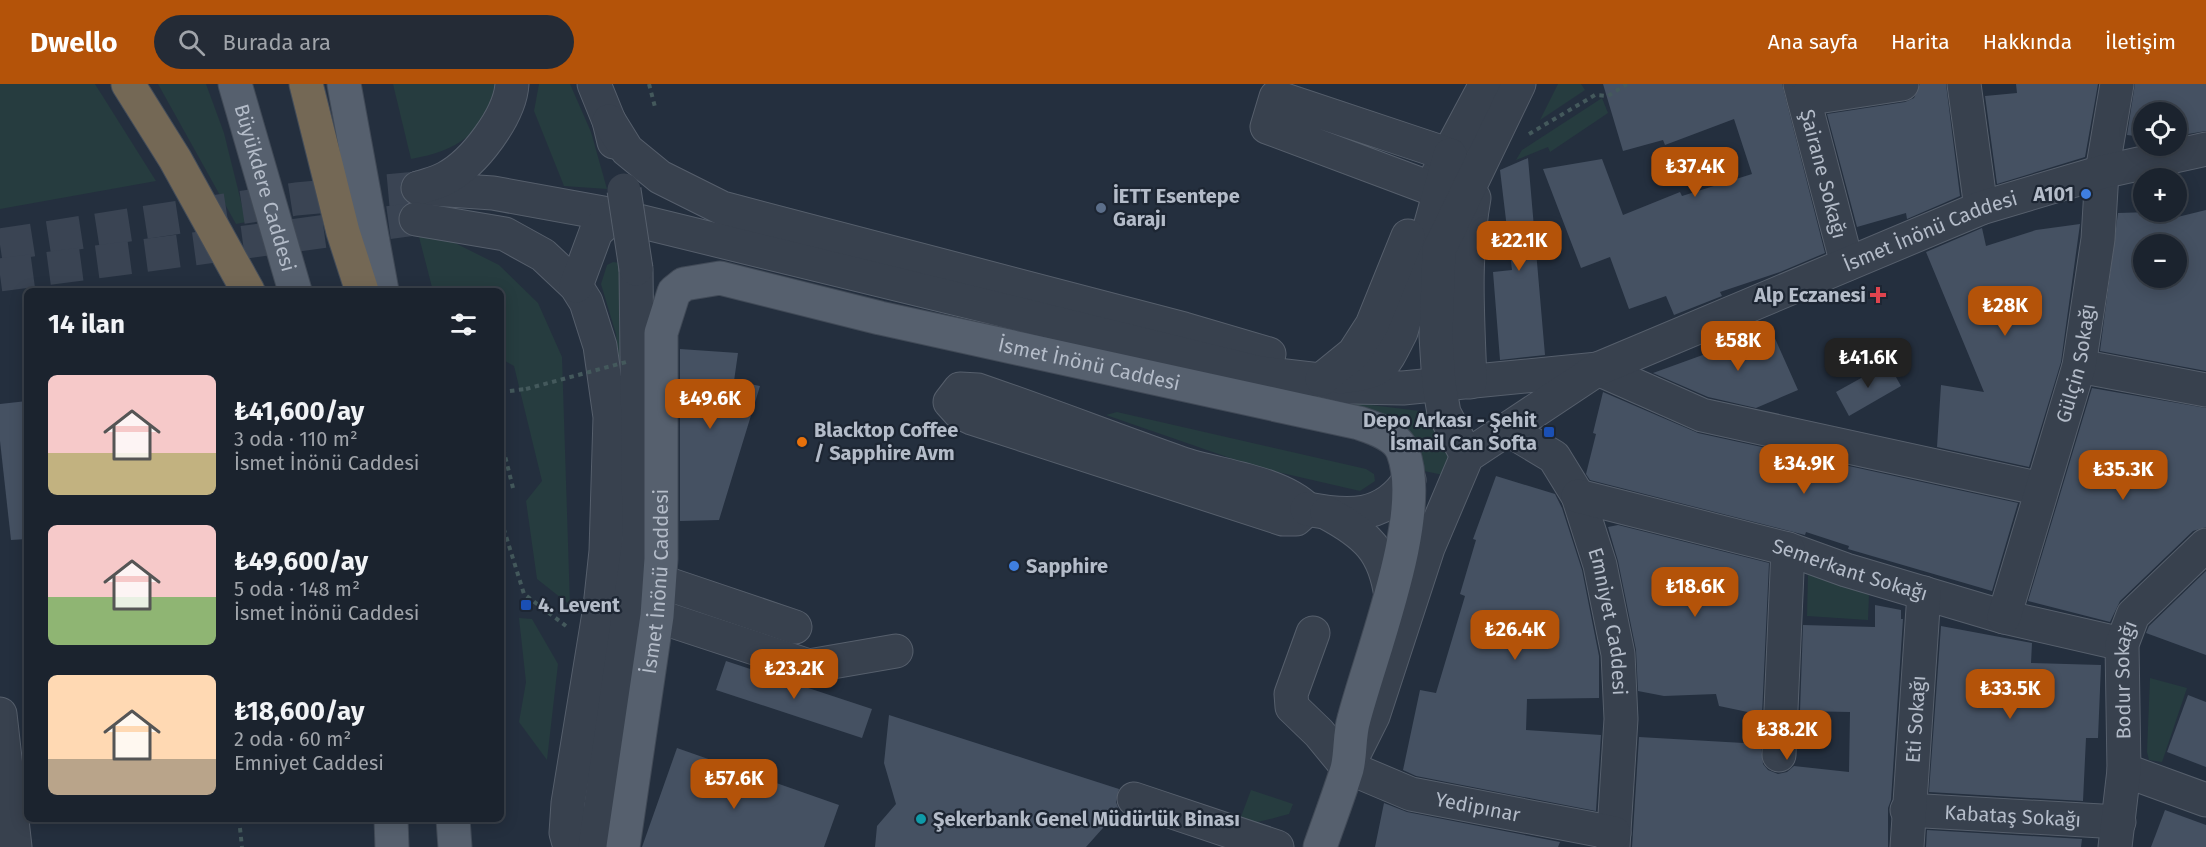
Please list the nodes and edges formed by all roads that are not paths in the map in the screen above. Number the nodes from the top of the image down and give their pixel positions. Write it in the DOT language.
graph roads {
  1 [pos="128,84"];
  2 [pos="235,84"];
  3 [pos="306,84"];
  4 [pos="344,84"];
  5 [pos="512,84"];
  6 [pos="594,84"];
  7 [pos="1486,84"];
  8 [pos="1519,84"];
  9 [pos="1902,84"];
  10 [pos="1964,84"];
  11 [pos="2117,84"];
  12 [pos="1802,91"];
  13 [pos="1272,112"];
  14 [pos="609,121"];
  15 [pos="1313,126"];
  16 [pos="2206,149"];
  17 [pos="1465,158"];
  18 [pos="2102,172"];
  19 [pos="1430,188"];
  20 [pos="619,202"];
  21 [pos="417,204"];
  22 [pos="1981,208"];
  23 [pos="1847,264"];
  24 [pos="576,286"];
  25 [pos="247,288"];
  26 [pos="294,288"];
  27 [pos="361,288"];
  28 [pos="381,288"];
  29 [pos="2079,366"];
  30 [pos="1598,369"];
  31 [pos="1320,380"];
  32 [pos="2206,390"];
  33 [pos="1451,393"];
  34 [pos="1509,430"];
  35 [pos="1467,456"];
  36 [pos="1410,480"];
  37 [pos="2041,489"];
  38 [pos="1578,496"];
  39 [pos="1317,511"];
  40 [pos="2206,545"];
  41 [pos="1788,549"];
  42 [pos="659,582"];
  43 [pos="1924,593"];
  44 [pos="1391,597"];
  45 [pos="657,616"];
  46 [pos="2004,618"];
  47 [pos="795,627"];
  48 [pos="1313,633"];
  49 [pos="2121,644"];
  50 [pos="896,651"];
  51 [pos="0,714"];
  52 [pos="1779,755"];
  53 [pos="1347,767"];
  54 [pos="2124,770"];
  55 [pos="1134,799"];
  56 [pos="2206,800"];
  57 [pos="1907,810"];
  58 [pos="2117,834"];
  59 [pos="1613,840"];
  60 [pos="15,847"];
  61 [pos="570,847"];
  62 [pos="595,847"];
  63 [pos="623,847"];
  64 [pos="1277,847"];
  65 [pos="1320,847"];
  66 [pos="1907,847"];
  1 -- 25 [label="highway"];
  2 -- 26 [label="main road, Büyükdere Caddesi"];
  3 -- 27 [label="highway"];
  4 -- 28 [label="main road"];
  5 -- 21 [label="street"];
  6 -- 14 [label="street"];
  7 -- 17 [label="street"];
  8 -- 17 [label="street"];
  9 -- 12 [label="street"];
  10 -- 22 [label="street"];
  11 -- 18 [label="street, Gülçin Sokağı"];
  12 -- 23 [label="street, Şairane Sokağı"];
  13 -- 15 [label="street"];
  14 -- 20 [label="street"];
  14 -- 31 [label="street"];
  15 -- 17 [label="street"];
  15 -- 19 [label="street"];
  16 -- 18 [label="street, İsmet İnönü Caddesi"];
  17 -- 19 [label="street"];
  17 -- 31 [label="street"];
  17 -- 33 [label="street"];
  18 -- 22 [label="street, İsmet İnönü Caddesi"];
  18 -- 29 [label="street, Gülçin Sokağı"];
  19 -- 31 [label="street"];
  20 -- 21 [label="street, İsmet İnönü Caddesi"];
  20 -- 24 [label="street"];
  20 -- 31 [label="street, İsmet İnönü Caddesi"];
  20 -- 62 [label="street, bridge"];
  21 -- 24 [label="street"];
  22 -- 23 [label="street, İsmet İnönü Caddesi"];
  23 -- 30 [label="street, İsmet İnönü Caddesi"];
  24 -- 61 [label="street"];
  29 -- 32 [label="street"];
  29 -- 37 [label="street, Gülçin Sokağı"];
  30 -- 33 [label="street, İsmet İnönü Caddesi"];
  30 -- 34 [label="street, İsmet İnönü Caddesi"];
  30 -- 37 [label="street"];
  31 -- 33 [label="street, İsmet İnönü Caddesi"];
  33 -- 35 [label="street"];
  34 -- 35 [label="street, İsmet İnönü Caddesi"];
  34 -- 38 [label="street, Emniyet Caddesi"];
  35 -- 53 [label="street"];
  36 -- 39 [label="street"];
  36 -- 42 [label="main road, İsmet İnönü Caddesi"];
  36 -- 44 [label="main road, İsmet İnönü Caddesi"];
  37 -- 46 [label="street, Gülçin Sokağı"];
  38 -- 41 [label="street, Semerkant Sokağı"];
  38 -- 59 [label="street, Emniyet Caddesi"];
  39 -- 39 [label="street"];
  39 -- 44 [label="street"];
  40 -- 49 [label="street, Bodur Sokağı"];
  41 -- 43 [label="street, Semerkant Sokağı"];
  41 -- 52 [label="street"];
  42 -- 45 [label="main road, İsmet İnönü Caddesi"];
  42 -- 47 [label="street"];
  43 -- 46 [label="street, Semerkant Sokağı"];
  43 -- 57 [label="street, Eti Sokağı"];
  44 -- 53 [label="main road, İsmet İnönü Caddesi"];
  45 -- 50 [label="street"];
  45 -- 63 [label="main road, İsmet İnönü Caddesi"];
  46 -- 49 [label="street, Semerkant Sokağı"];
  48 -- 53 [label="street"];
  49 -- 54 [label="street, Bodur Sokağı"];
  51 -- 60 [label="street"];
  53 -- 59 [label="street, Yedipınar"];
  53 -- 65 [label="main road, İsmet İnönü Caddesi"];
  54 -- 56 [label="street"];
  54 -- 58 [label="street, Bodur Sokağı"];
  55 -- 64 [label="street"];
  57 -- 58 [label="street, Kabataş Sokağı"];
  57 -- 66 [label="street, Eti Sokağı"];
}
